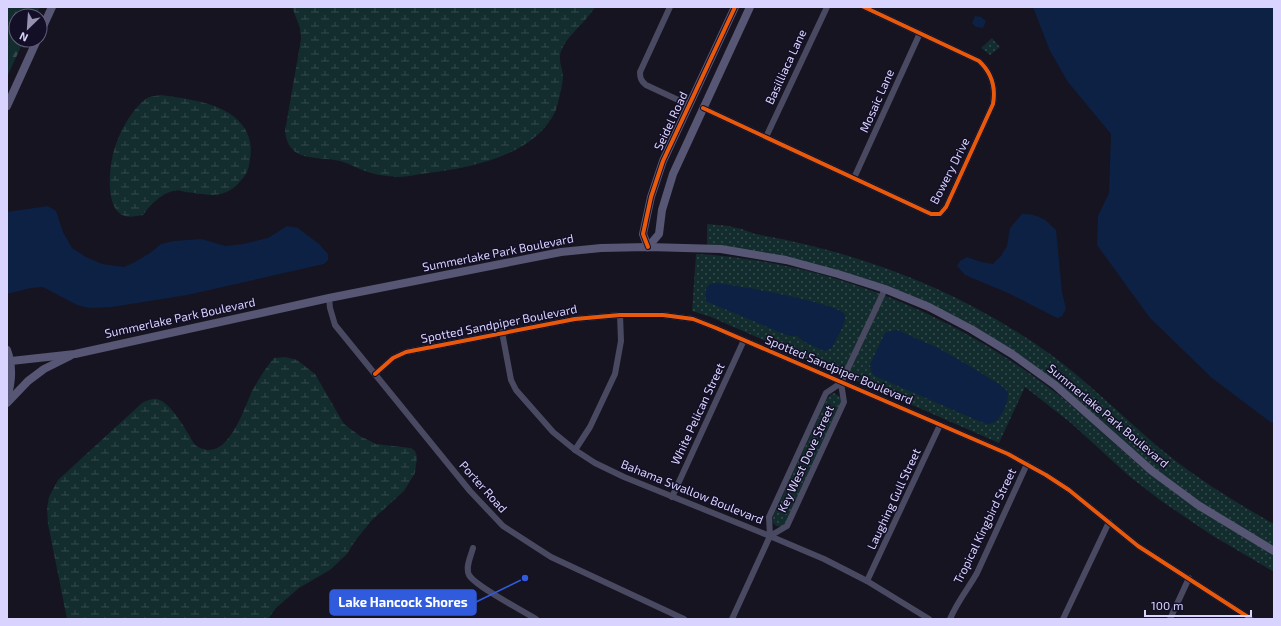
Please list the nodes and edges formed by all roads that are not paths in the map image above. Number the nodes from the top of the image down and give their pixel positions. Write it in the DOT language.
graph roads {
  1 [pos="670,7"];
  2 [pos="735,7"];
  3 [pos="750,7"];
  4 [pos="826,7"];
  5 [pos="864,7"];
  6 [pos="920,33"];
  7 [pos="33,48"];
  8 [pos="689,104"];
  9 [pos="7,106"];
  10 [pos="703,108"];
  11 [pos="766,137"];
  12 [pos="854,178"];
  13 [pos="648,247"];
  14 [pos="885,289"];
  15 [pos="329,298"];
  16 [pos="620,315"];
  17 [pos="502,332"];
  18 [pos="744,340"];
  19 [pos="7,350"];
  20 [pos="75,354"];
  21 [pos="9,361"];
  22 [pos="375,374"];
  23 [pos="841,383"];
  24 [pos="7,398"];
  25 [pos="7,403"];
  26 [pos="940,425"];
  27 [pos="575,450"];
  28 [pos="1027,464"];
  29 [pos="672,497"];
  30 [pos="1108,522"];
  31 [pos="770,536"];
  32 [pos="473,548"];
  33 [pos="1274,551"];
  34 [pos="1189,578"];
  35 [pos="867,581"];
  36 [pos="536,619"];
  37 [pos="684,619"];
  38 [pos="732,619"];
  39 [pos="929,619"];
  40 [pos="950,619"];
  41 [pos="1063,619"];
  42 [pos="1170,619"];
  43 [pos="1251,619"];
  1 -- 8 [label="street"];
  2 -- 8 [label="main road, Seidel Road"];
  3 -- 10 [label="main road, Seidel Road"];
  4 -- 11 [label="street, Basilliaca Lane"];
  5 -- 6 [label="street, Bowery Drive"];
  6 -- 12 [label="street, Mosaic Lane"];
  6 -- 12 [label="street, Bowery Drive"];
  7 -- 9 [label="main road"];
  8 -- 13 [label="main road, Seidel Road"];
  10 -- 11 [label="street, Bowery Drive"];
  10 -- 13 [label="main road, Seidel Road"];
  11 -- 12 [label="street, Bowery Drive"];
  13 -- 14 [label="main road, Summerlake Park Boulevard"];
  13 -- 15 [label="main road, Summerlake Park Boulevard"];
  14 -- 23 [label="street, Key West Dove Street"];
  14 -- 33 [label="main road, Summerlake Park Boulevard"];
  15 -- 20 [label="main road, Summerlake Park Boulevard"];
  15 -- 22 [label="street, Porter Road"];
  16 -- 17 [label="street, Spotted Sandpiper Boulevard"];
  16 -- 18 [label="street, Spotted Sandpiper Boulevard"];
  16 -- 27 [label="street"];
  17 -- 22 [label="street, Spotted Sandpiper Boulevard"];
  17 -- 27 [label="street, Bahama Swallow Boulevard"];
  18 -- 23 [label="street, Spotted Sandpiper Boulevard"];
  18 -- 29 [label="street, White Pelican Street"];
  19 -- 21 [label="main road"];
  20 -- 21 [label="main road, Summerlake Park Boulevard"];
  20 -- 25 [label="main road"];
  21 -- 24 [label="main road"];
  22 -- 37 [label="street, Porter Road"];
  23 -- 26 [label="street, Spotted Sandpiper Boulevard"];
  23 -- 31 [label="street, Key West Dove Street"];
  23 -- 31 [label="street, Key West Dove Street"];
  26 -- 28 [label="street, Spotted Sandpiper Boulevard"];
  26 -- 35 [label="street, Laughing Gull Street"];
  27 -- 29 [label="street, Bahama Swallow Boulevard"];
  28 -- 30 [label="street, Spotted Sandpiper Boulevard"];
  28 -- 40 [label="street, Tropical Kingbird Street"];
  29 -- 31 [label="street, Bahama Swallow Boulevard"];
  30 -- 34 [label="street, Spotted Sandpiper Boulevard"];
  30 -- 41 [label="street"];
  31 -- 35 [label="street, Bahama Swallow Boulevard"];
  31 -- 38 [label="street, Key West Dove Street"];
  32 -- 36 [label="street"];
  34 -- 42 [label="street"];
  34 -- 43 [label="street, Spotted Sandpiper Boulevard"];
  35 -- 39 [label="street, Bahama Swallow Boulevard"];
}
